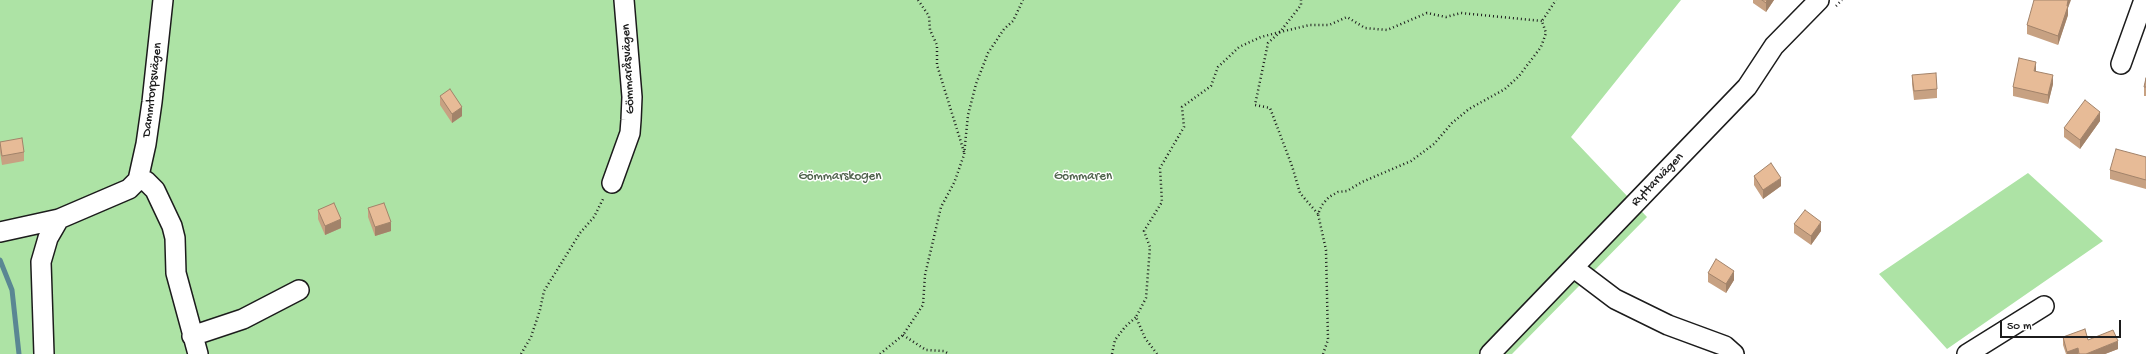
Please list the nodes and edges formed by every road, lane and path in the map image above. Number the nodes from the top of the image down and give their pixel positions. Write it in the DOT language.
graph roads {
  1 [pos="163,0"];
  2 [pos="624,0"];
  3 [pos="918,0"];
  4 [pos="1023,0"];
  5 [pos="1301,0"];
  6 [pos="1556,0"];
  7 [pos="1819,0"];
  8 [pos="2144,0"];
  9 [pos="1542,21"];
  10 [pos="1280,32"];
  11 [pos="2121,64"];
  12 [pos="964,155"];
  13 [pos="138,180"];
  14 [pos="612,183"];
  15 [pos="1318,214"];
  16 [pos="59,219"];
  17 [pos="0,232"];
  18 [pos="1574,268"];
  19 [pos="299,290"];
  20 [pos="2044,306"];
  21 [pos="1136,317"];
  22 [pos="903,335"];
  23 [pos="195,345"];
  24 [pos="44,354"];
  25 [pos="521,354"];
  26 [pos="880,354"];
  27 [pos="949,354"];
  28 [pos="1112,354"];
  29 [pos="1157,354"];
  30 [pos="1323,354"];
  31 [pos="1490,354"];
  32 [pos="1734,354"];
  33 [pos="1968,354"];
  1 -- 13 [label="street, Dammtorpsvägen"];
  2 -- 14 [label="street, Gömmaråsvägen"];
  3 -- 12 [label="path"];
  4 -- 12 [label="path"];
  5 -- 10 [label="path"];
  6 -- 9 [label="path"];
  7 -- 18 [label="street, Ryttarvägen"];
  8 -- 11 [label="street"];
  9 -- 10 [label="path"];
  9 -- 15 [label="path"];
  10 -- 15 [label="path"];
  10 -- 21 [label="path"];
  12 -- 22 [label="path"];
  13 -- 16 [label="street"];
  13 -- 23 [label="street"];
  14 -- 25 [label="path"];
  15 -- 30 [label="path"];
  16 -- 17 [label="street"];
  16 -- 24 [label="street"];
  18 -- 31 [label="street, Ryttarvägen"];
  18 -- 32 [label="street"];
  19 -- 23 [label="street"];
  20 -- 33 [label="street"];
  21 -- 28 [label="path"];
  21 -- 29 [label="path"];
  22 -- 26 [label="path"];
  22 -- 27 [label="path"];
}
